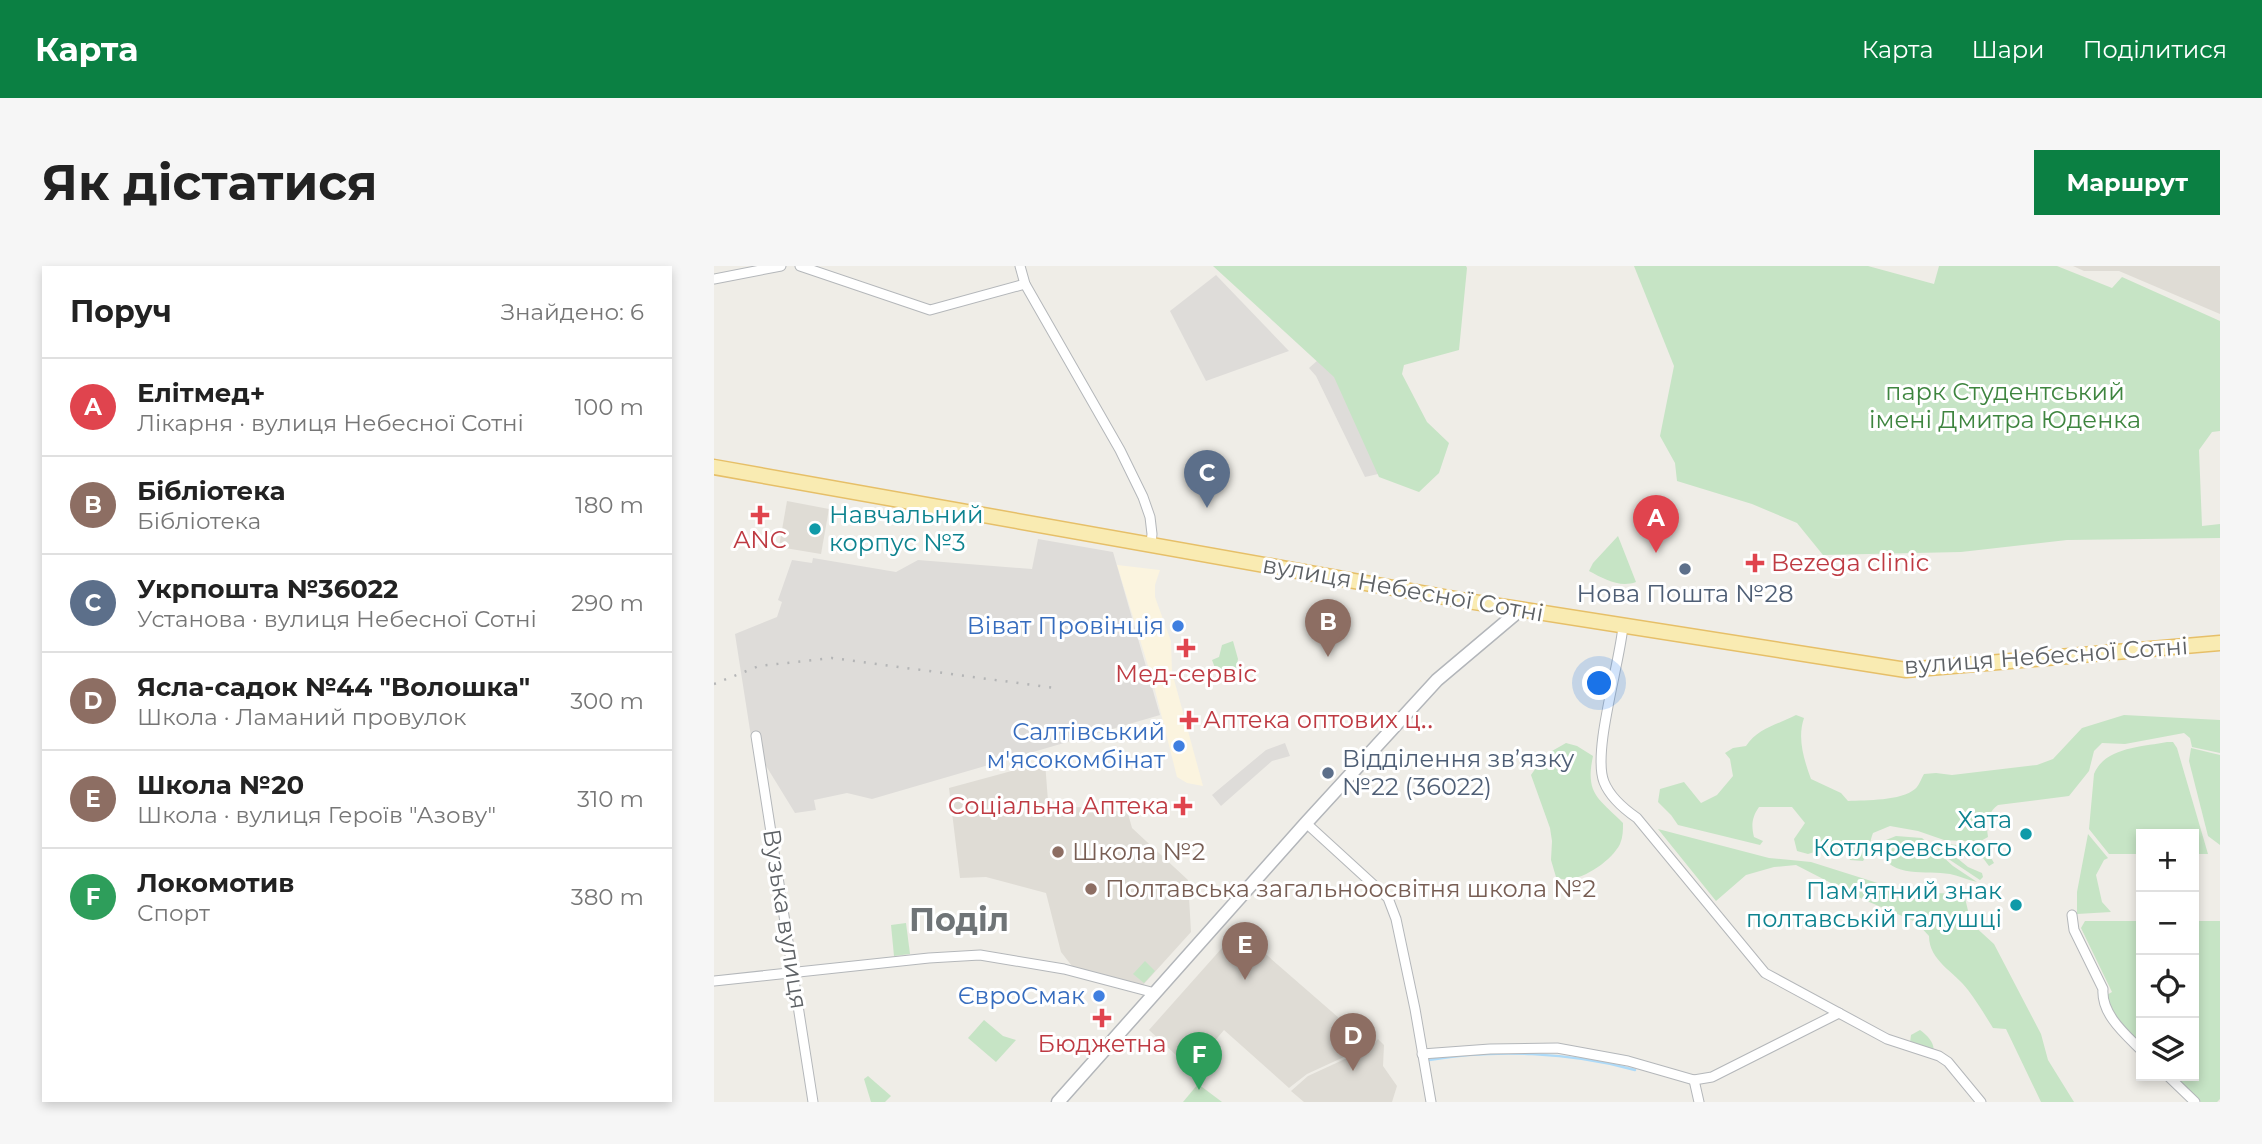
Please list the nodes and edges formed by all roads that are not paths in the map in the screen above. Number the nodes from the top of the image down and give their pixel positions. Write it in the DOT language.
graph roads {
  1 [pos="781,266"];
  2 [pos="800,266"];
  3 [pos="1020,266"];
  4 [pos="714,279"];
  5 [pos="1025,284"];
  6 [pos="714,467"];
  7 [pos="1150,544"];
  8 [pos="1520,610"];
  9 [pos="1623,626"];
  10 [pos="2220,643"];
  11 [pos="756,736"];
  12 [pos="1306,822"];
  13 [pos="2072,915"];
  14 [pos="793,973"];
  15 [pos="714,981"];
  16 [pos="1155,993"];
  17 [pos="1839,1013"];
  18 [pos="2136,1045"];
  19 [pos="1422,1054"];
  20 [pos="1694,1080"];
  21 [pos="2173,1081"];
  22 [pos="813,1102"];
  23 [pos="1059,1102"];
  24 [pos="1431,1102"];
  25 [pos="1699,1102"];
  26 [pos="1981,1102"];
  27 [pos="2195,1102"];
  1 -- 4 [label="street"];
  2 -- 5 [label="street"];
  3 -- 5 [label="street"];
  5 -- 7 [label="street"];
  6 -- 7 [label="main road, вулиця Небесної Сотні"];
  7 -- 8 [label="main road, вулиця Небесної Сотні"];
  8 -- 9 [label="main road, вулиця Небесної Сотні"];
  8 -- 12 [label="street"];
  9 -- 10 [label="main road, вулиця Небесної Сотні"];
  9 -- 17 [label="street"];
  11 -- 14 [label="street, Вузька вулиця"];
  12 -- 16 [label="street"];
  12 -- 19 [label="street"];
  13 -- 18 [label="street"];
  14 -- 15 [label="street"];
  14 -- 16 [label="street"];
  14 -- 22 [label="street, Вузька вулиця"];
  16 -- 23 [label="street"];
  17 -- 20 [label="street"];
  17 -- 26 [label="street"];
  19 -- 20 [label="street"];
  19 -- 24 [label="street"];
  20 -- 25 [label="street"];
  21 -- 27 [label="street"];
}
